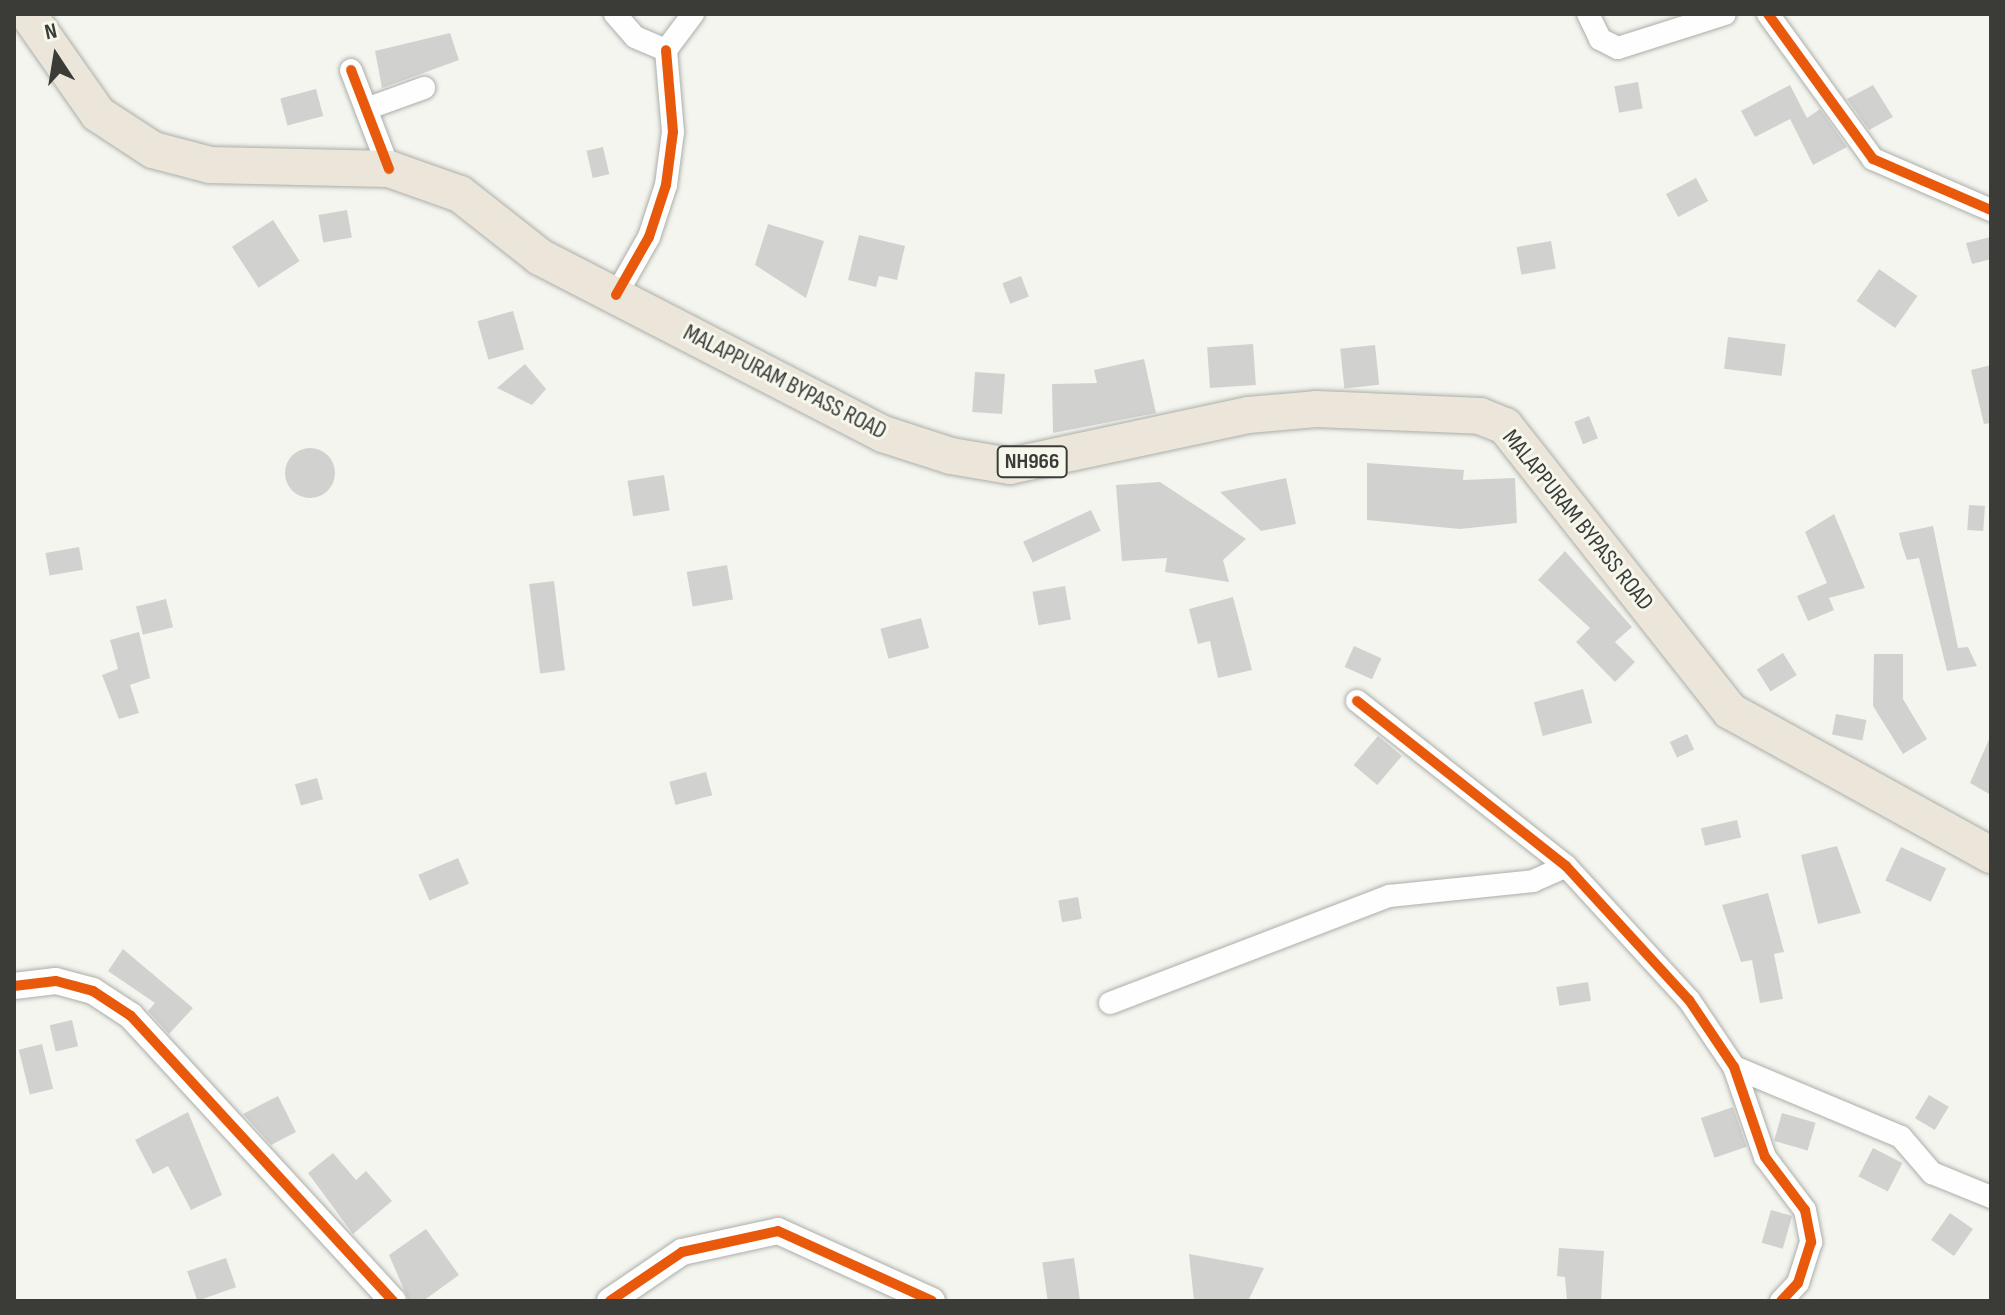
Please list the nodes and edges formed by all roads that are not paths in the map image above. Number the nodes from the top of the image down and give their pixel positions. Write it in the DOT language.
graph roads {
  1 [pos="28,14"];
  2 [pos="615,14"];
  3 [pos="693,14"];
  4 [pos="1588,14"];
  5 [pos="1725,14"];
  6 [pos="1768,14"];
  7 [pos="666,50"];
  8 [pos="351,70"];
  9 [pos="424,88"];
  10 [pos="366,109"];
  11 [pos="389,169"];
  12 [pos="1991,210"];
  13 [pos="616,295"];
  14 [pos="1357,701"];
  15 [pos="1991,855"];
  16 [pos="1566,866"];
  17 [pos="14,986"];
  18 [pos="1110,1003"];
  19 [pos="1734,1067"];
  20 [pos="1991,1197"];
  21 [pos="393,1301"];
  22 [pos="610,1301"];
  23 [pos="932,1301"];
  24 [pos="1781,1301"];
  1 -- 11 [label="highway, MALAPPURAM BYPASS ROAD / NH966"];
  2 -- 7 [label="street"];
  3 -- 7 [label="street"];
  4 -- 5 [label="street"];
  6 -- 12 [label="street"];
  7 -- 13 [label="street"];
  8 -- 10 [label="street"];
  9 -- 10 [label="street"];
  10 -- 11 [label="street"];
  11 -- 13 [label="highway, MALAPPURAM BYPASS ROAD / NH966"];
  13 -- 15 [label="highway, MALAPPURAM BYPASS ROAD / NH966"];
  14 -- 16 [label="street"];
  16 -- 18 [label="street"];
  16 -- 19 [label="street"];
  17 -- 21 [label="street"];
  19 -- 20 [label="street"];
  19 -- 24 [label="street"];
  22 -- 23 [label="street"];
}
